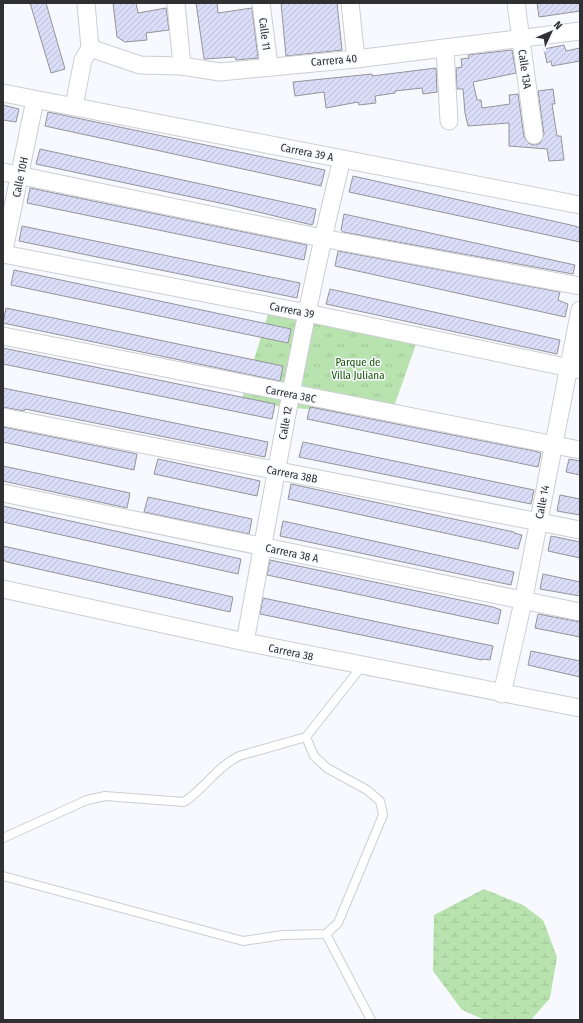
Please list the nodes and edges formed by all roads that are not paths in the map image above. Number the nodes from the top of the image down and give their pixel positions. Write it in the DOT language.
graph roads {
  1 [pos="86,3"];
  2 [pos="176,3"];
  3 [pos="261,3"];
  4 [pos="350,3"];
  5 [pos="516,3"];
  6 [pos="580,31"];
  7 [pos="521,38"];
  8 [pos="90,48"];
  9 [pos="445,48"];
  10 [pos="356,59"];
  11 [pos="182,66"];
  12 [pos="269,66"];
  13 [pos="3,92"];
  14 [pos="35,100"];
  15 [pos="74,106"];
  16 [pos="449,121"];
  17 [pos="534,135"];
  18 [pos="342,159"];
  19 [pos="3,172"];
  20 [pos="20,176"];
  21 [pos="580,205"];
  22 [pos="322,238"];
  23 [pos="3,254"];
  24 [pos="580,286"];
  25 [pos="580,310"];
  26 [pos="307,313"];
  27 [pos="3,336"];
  28 [pos="574,369"];
  29 [pos="291,394"];
  30 [pos="3,417"];
  31 [pos="554,444"];
  32 [pos="580,450"];
  33 [pos="276,471"];
  34 [pos="3,493"];
  35 [pos="539,522"];
  36 [pos="580,530"];
  37 [pos="263,547"];
  38 [pos="3,589"];
  39 [pos="523,602"];
  40 [pos="580,612"];
  41 [pos="245,642"];
  42 [pos="362,666"];
  43 [pos="502,694"];
  44 [pos="580,708"];
  45 [pos="306,737"];
  46 [pos="3,838"];
  47 [pos="3,876"];
  48 [pos="326,934"];
  49 [pos="371,1020"];
  1 -- 8 [label="street"];
  2 -- 11 [label="street"];
  3 -- 12 [label="street, Calle 11"];
  4 -- 10 [label="street"];
  5 -- 7 [label="street, Calle 13A"];
  6 -- 7 [label="street, Carrera 40"];
  7 -- 9 [label="street, Carrera 40"];
  7 -- 17 [label="street, Calle 13A"];
  8 -- 11 [label="street, Carrera 40"];
  8 -- 15 [label="street"];
  9 -- 10 [label="street, Carrera 40"];
  9 -- 16 [label="street"];
  10 -- 12 [label="street, Carrera 40"];
  11 -- 12 [label="street, Carrera 40"];
  13 -- 14 [label="street, Carrera 39 A"];
  14 -- 15 [label="street, Carrera 39 A"];
  14 -- 20 [label="street, Calle 10H"];
  15 -- 18 [label="street, Carrera 39 A"];
  18 -- 21 [label="street, Carrera 39 A"];
  18 -- 22 [label="street, Calle 12"];
  19 -- 20 [label="street"];
  20 -- 22 [label="street"];
  20 -- 23 [label="street, Calle 10H"];
  22 -- 24 [label="street"];
  22 -- 26 [label="street, Calle 12"];
  23 -- 26 [label="street, Carrera 39"];
  25 -- 28 [label="street, Calle 14"];
  26 -- 28 [label="street, Carrera 39"];
  26 -- 29 [label="street, Calle 12"];
  27 -- 29 [label="street, Carrera 38C"];
  28 -- 31 [label="street, Calle 14"];
  29 -- 31 [label="street, Carrera 38C"];
  29 -- 33 [label="street, Calle 12"];
  30 -- 33 [label="street, Carrera 38B"];
  31 -- 32 [label="street, Carrera 38C"];
  31 -- 35 [label="street, Calle 14"];
  33 -- 35 [label="street, Carrera 38B"];
  33 -- 37 [label="street, Calle 12"];
  34 -- 37 [label="street, Carrera 38 A"];
  35 -- 36 [label="street, Carrera 38B"];
  35 -- 39 [label="street, Calle 14"];
  37 -- 39 [label="street, Carrera 38 A"];
  37 -- 41 [label="street, Calle 12"];
  38 -- 41 [label="street, Carrera 38"];
  39 -- 40 [label="street, Carrera 38 A"];
  39 -- 43 [label="street, Calle 14"];
  41 -- 42 [label="street, Carrera 38"];
  42 -- 43 [label="street, Carrera 38"];
  42 -- 45 [label="lane"];
  43 -- 44 [label="street, Carrera 38"];
  45 -- 46 [label="lane"];
  45 -- 48 [label="lane"];
  47 -- 48 [label="lane"];
  48 -- 49 [label="lane"];
}
